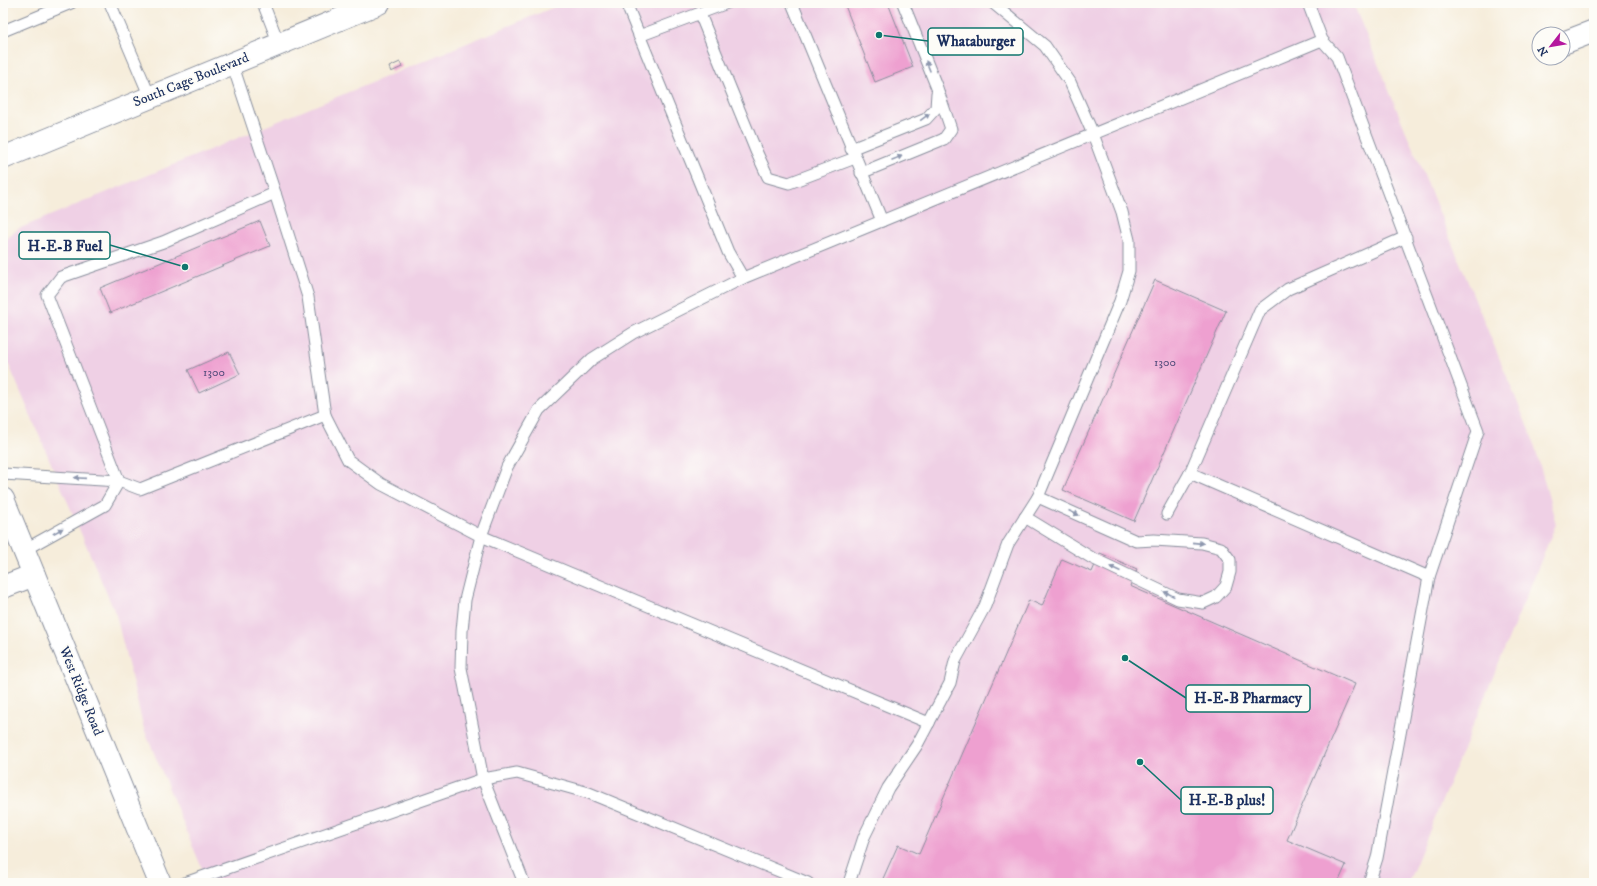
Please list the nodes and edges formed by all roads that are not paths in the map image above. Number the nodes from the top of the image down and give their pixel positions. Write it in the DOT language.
graph roads {
  1 [pos="71,3"];
  2 [pos="110,3"];
  3 [pos="263,3"];
  4 [pos="379,3"];
  5 [pos="626,3"];
  6 [pos="727,3"];
  7 [pos="792,3"];
  8 [pos="903,3"];
  9 [pos="993,3"];
  10 [pos="1308,3"];
  11 [pos="700,14"];
  12 [pos="3,31"];
  13 [pos="1594,31"];
  14 [pos="639,36"];
  15 [pos="1322,40"];
  16 [pos="1571,40"];
  17 [pos="279,44"];
  18 [pos="232,63"];
  19 [pos="937,88"];
  20 [pos="150,97"];
  21 [pos="1093,134"];
  22 [pos="853,153"];
  23 [pos="3,158"];
  24 [pos="861,172"];
  25 [pos="275,193"];
  26 [pos="882,221"];
  27 [pos="1406,237"];
  28 [pos="743,278"];
  29 [pos="325,415"];
  30 [pos="1190,473"];
  31 [pos="3,474"];
  32 [pos="119,481"];
  33 [pos="1038,497"];
  34 [pos="3,499"];
  35 [pos="1167,514"];
  36 [pos="1025,517"];
  37 [pos="481,536"];
  38 [pos="24,550"];
  39 [pos="34,574"];
  40 [pos="1429,577"];
  41 [pos="3,587"];
  42 [pos="929,723"];
  43 [pos="483,779"];
  44 [pos="160,883"];
  45 [pos="185,883"];
  46 [pos="524,883"];
  47 [pos="808,883"];
  48 [pos="849,883"];
  49 [pos="1369,883"];
  1 -- 12 [label="lane"];
  2 -- 20 [label="lane"];
  3 -- 17 [label="lane"];
  4 -- 17 [label="main road, South Cage Boulevard"];
  5 -- 14 [label="lane"];
  6 -- 11 [label="lane"];
  7 -- 22 [label="lane"];
  19 -- 8 [label="lane, one-way"];
  9 -- 21 [label="lane"];
  10 -- 15 [label="lane"];
  11 -- 14 [label="lane"];
  11 -- 22 [label="lane"];
  13 -- 16 [label="main road"];
  14 -- 28 [label="lane"];
  15 -- 21 [label="lane"];
  15 -- 27 [label="lane"];
  17 -- 18 [label="main road, South Cage Boulevard"];
  18 -- 20 [label="main road, South Cage Boulevard"];
  18 -- 25 [label="lane"];
  22 -- 19 [label="lane, one-way"];
  24 -- 19 [label="lane, one-way"];
  20 -- 23 [label="main road, South Cage Boulevard"];
  21 -- 26 [label="lane"];
  21 -- 33 [label="lane"];
  22 -- 24 [label="lane"];
  24 -- 26 [label="lane"];
  25 -- 29 [label="lane"];
  25 -- 32 [label="lane"];
  26 -- 28 [label="lane"];
  27 -- 30 [label="lane"];
  27 -- 40 [label="lane"];
  28 -- 37 [label="lane"];
  29 -- 32 [label="lane"];
  29 -- 37 [label="lane"];
  30 -- 35 [label="lane"];
  30 -- 40 [label="lane"];
  32 -- 31 [label="lane, one-way"];
  38 -- 32 [label="lane, one-way"];
  33 -- 36 [label="lane"];
  33 -- 36 [label="lane, one-way"];
  34 -- 38 [label="main road, West Ridge Road"];
  36 -- 42 [label="lane"];
  37 -- 42 [label="lane"];
  37 -- 43 [label="lane"];
  38 -- 39 [label="main road, West Ridge Road"];
  39 -- 41 [label="main road"];
  39 -- 44 [label="main road, West Ridge Road"];
  40 -- 49 [label="lane"];
  42 -- 48 [label="lane"];
  43 -- 45 [label="lane"];
  43 -- 46 [label="lane"];
  43 -- 47 [label="lane"];
}
